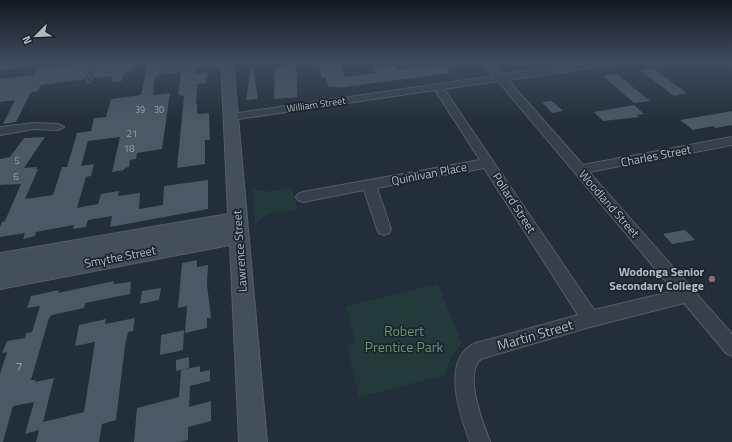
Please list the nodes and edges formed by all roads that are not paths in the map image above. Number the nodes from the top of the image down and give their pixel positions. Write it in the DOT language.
graph roads {
  1 [pos="228,82"];
  2 [pos="475,82"];
  3 [pos="503,82"];
  4 [pos="438,87"];
  5 [pos="231,117"];
  6 [pos="58,127"];
  7 [pos="0,131"];
  8 [pos="732,141"];
  9 [pos="488,163"];
  10 [pos="580,170"];
  11 [pos="369,185"];
  12 [pos="303,197"];
  13 [pos="239,227"];
  14 [pos="384,229"];
  15 [pos="155,243"];
  16 [pos="0,262"];
  17 [pos="0,280"];
  18 [pos="687,295"];
  19 [pos="590,319"];
  20 [pos="732,347"];
  21 [pos="253,442"];
  22 [pos="480,442"];
  1 -- 5 [label="main road, Lawrence Street"];
  2 -- 4 [label="street, William Street"];
  3 -- 10 [label="street, Woodland Street"];
  4 -- 5 [label="street, William Street"];
  4 -- 9 [label="street, Pollard Street"];
  5 -- 13 [label="main road, Lawrence Street"];
  6 -- 7 [label="street"];
  8 -- 10 [label="street, Charles Street"];
  9 -- 11 [label="street, Quinlivan Place"];
  9 -- 19 [label="street, Pollard Street"];
  10 -- 18 [label="street, Woodland Street"];
  11 -- 12 [label="street, Quinlivan Place"];
  11 -- 14 [label="street"];
  13 -- 15 [label="main road, Smythe Street"];
  13 -- 21 [label="main road, Lawrence Street"];
  15 -- 16 [label="main road, Smythe Street"];
  15 -- 17 [label="main road, Smythe Street"];
  18 -- 19 [label="street, Martin Street"];
  18 -- 20 [label="street, Woodland Street"];
  19 -- 22 [label="street, Martin Street"];
}
